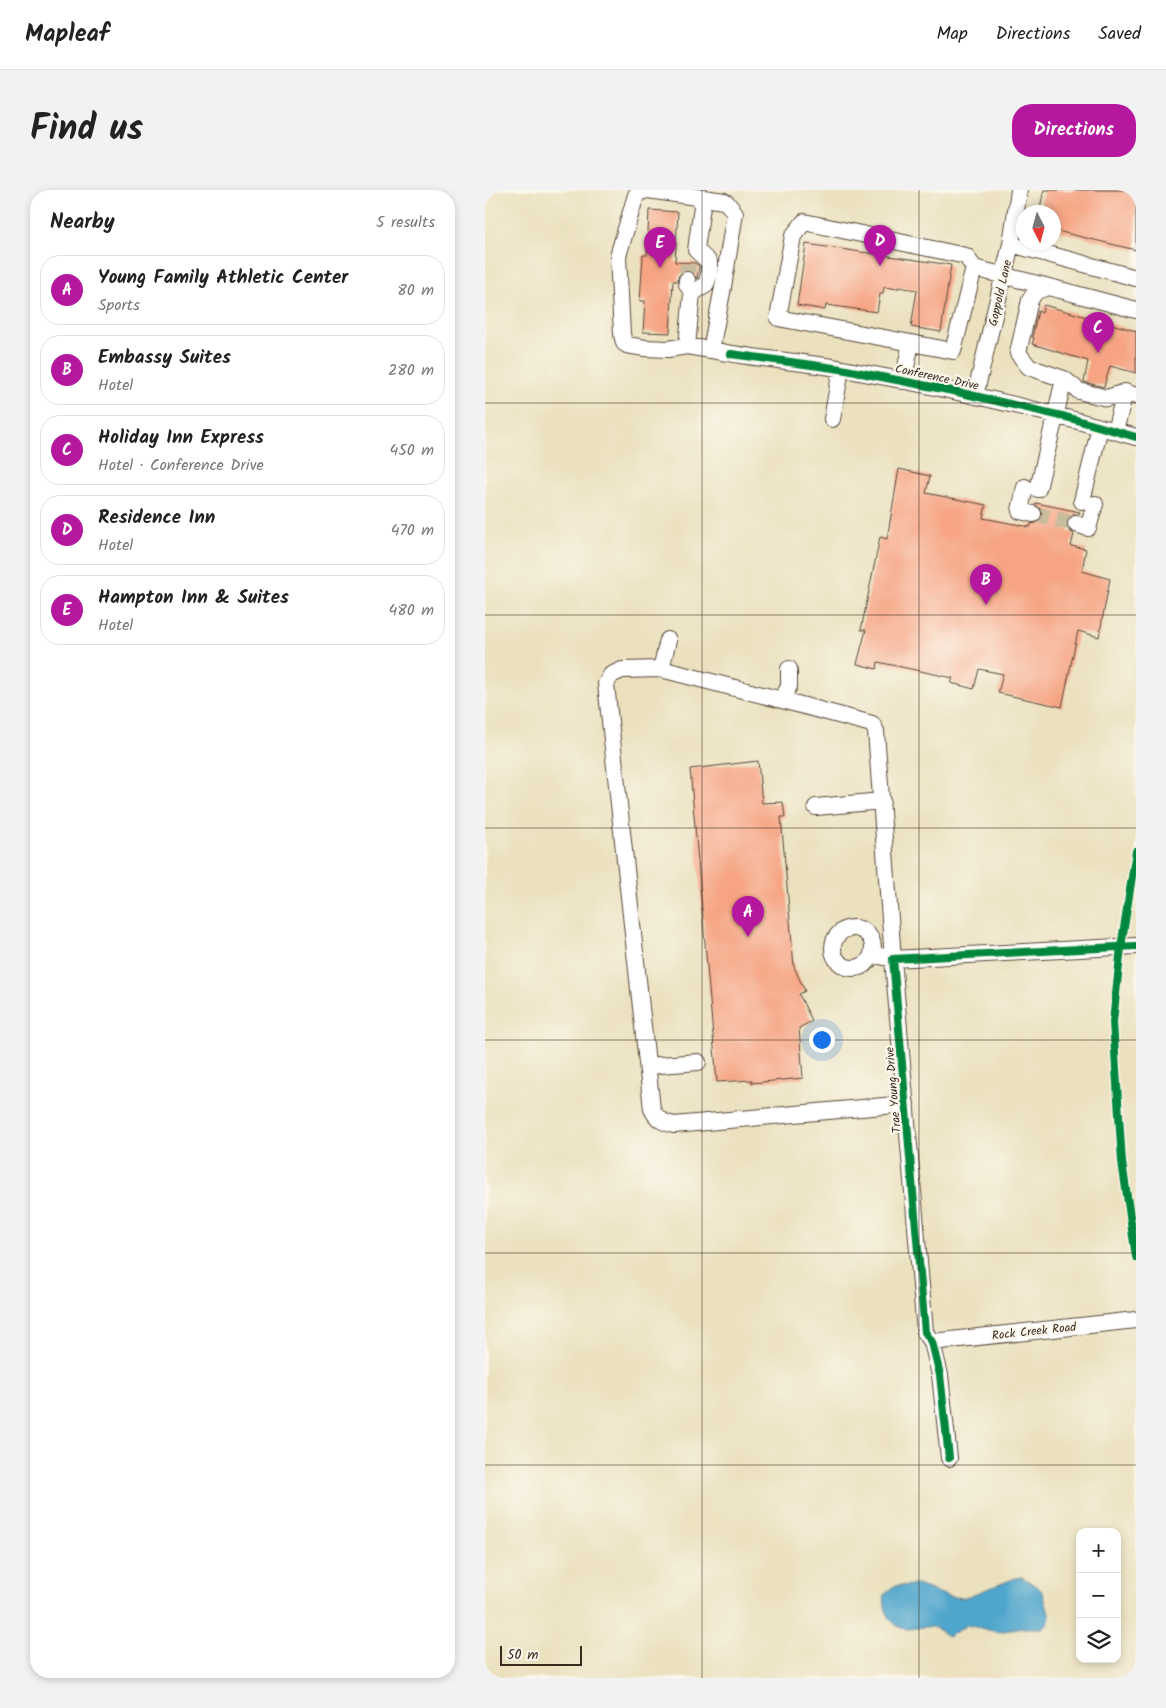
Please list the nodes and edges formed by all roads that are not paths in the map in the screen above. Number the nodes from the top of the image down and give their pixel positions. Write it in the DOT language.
graph roads {
  1 [pos="1019,190"];
  2 [pos="703,199"];
  3 [pos="1011,244"];
  4 [pos="974,268"];
  5 [pos="1004,275"];
  6 [pos="1136,278"];
  7 [pos="1049,287"];
  8 [pos="1136,310"];
  9 [pos="911,344"];
  10 [pos="687,346"];
  11 [pos="711,350"];
  12 [pos="841,369"];
  13 [pos="1064,379"];
  14 [pos="903,381"];
  15 [pos="1130,394"];
  16 [pos="975,396"];
  17 [pos="1055,415"];
  18 [pos="832,419"];
  19 [pos="1108,429"];
  20 [pos="1136,437"];
  21 [pos="1033,514"];
  22 [pos="1076,524"];
  23 [pos="668,640"];
  24 [pos="661,669"];
  25 [pos="789,669"];
  26 [pos="783,700"];
  27 [pos="882,801"];
  28 [pos="816,807"];
  29 [pos="1136,946"];
  30 [pos="873,954"];
  31 [pos="893,960"];
  32 [pos="698,1062"];
  33 [pos="648,1066"];
  34 [pos="906,1104"];
  35 [pos="1136,1320"];
  36 [pos="933,1342"];
  37 [pos="949,1458"];
  1 -- 3 [label="street, Goppold Lane"];
  2 -- 10 [label="street"];
  2 -- 10 [label="street, Conference Drive"];
  2 -- 11 [label="street"];
  3 -- 5 [label="street, Goppold Lane"];
  3 -- 6 [label="street"];
  4 -- 5 [label="street"];
  4 -- 9 [label="street"];
  4 -- 9 [label="street"];
  5 -- 7 [label="street"];
  5 -- 16 [label="street, Goppold Lane"];
  7 -- 8 [label="street"];
  7 -- 13 [label="street"];
  9 -- 14 [label="street"];
  10 -- 11 [label="street, Conference Drive"];
  11 -- 12 [label="street, Conference Drive"];
  12 -- 14 [label="street, Conference Drive"];
  12 -- 18 [label="street"];
  13 -- 15 [label="street"];
  13 -- 17 [label="street"];
  14 -- 16 [label="street, Conference Drive"];
  15 -- 19 [label="street"];
  16 -- 17 [label="street, Conference Drive"];
  17 -- 19 [label="street, Conference Drive"];
  17 -- 21 [label="street"];
  19 -- 20 [label="street, Conference Drive"];
  19 -- 22 [label="street"];
  23 -- 24 [label="street"];
  24 -- 26 [label="street"];
  24 -- 33 [label="street"];
  25 -- 26 [label="street"];
  26 -- 27 [label="street, Trae Young Drive"];
  27 -- 28 [label="street"];
  27 -- 31 [label="street, Trae Young Drive"];
  29 -- 31 [label="street"];
  30 -- 31 [label="street"];
  31 -- 34 [label="street, Trae Young Drive"];
  32 -- 33 [label="street"];
  33 -- 34 [label="street"];
  34 -- 36 [label="street, Trae Young Drive"];
  35 -- 36 [label="street, Rock Creek Road"];
  36 -- 37 [label="street, Trae Young Drive"];
}
